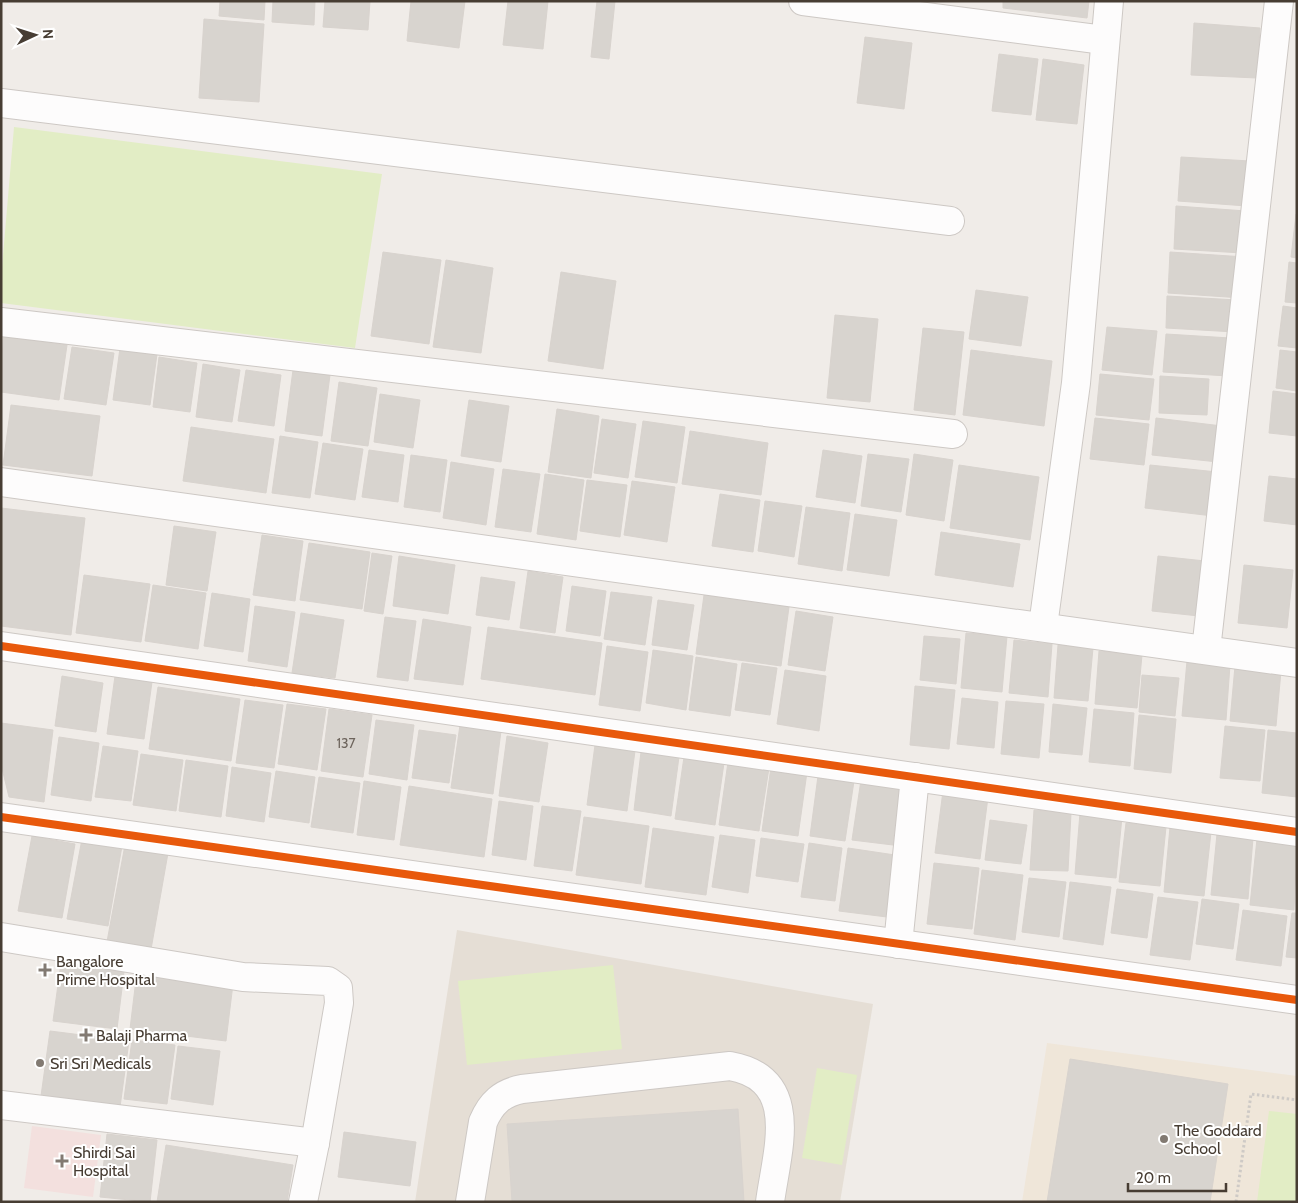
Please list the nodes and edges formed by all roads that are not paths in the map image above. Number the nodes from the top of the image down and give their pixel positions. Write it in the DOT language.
graph roads {
  1 [pos="803,1"];
  2 [pos="1108,1"];
  3 [pos="1279,1"];
  4 [pos="1104,40"];
  5 [pos="1,104"];
  6 [pos="950,221"];
  7 [pos="1,322"];
  8 [pos="953,434"];
  9 [pos="1,482"];
  10 [pos="1043,626"];
  11 [pos="1,646"];
  12 [pos="1206,650"];
  13 [pos="1297,662"];
  14 [pos="915,777"];
  15 [pos="1,817"];
  16 [pos="1297,832"];
  17 [pos="1,937"];
  18 [pos="898,944"];
  19 [pos="1297,1000"];
  20 [pos="1,1105"];
  21 [pos="316,1143"];
  22 [pos="303,1202"];
  23 [pos="470,1202"];
  24 [pos="770,1202"];
  1 -- 4 [label="street"];
  2 -- 4 [label="street"];
  3 -- 12 [label="street"];
  4 -- 10 [label="street"];
  5 -- 6 [label="street"];
  7 -- 8 [label="street"];
  9 -- 10 [label="street"];
  10 -- 12 [label="street"];
  11 -- 14 [label="street"];
  12 -- 13 [label="street"];
  14 -- 16 [label="street"];
  14 -- 18 [label="street"];
  15 -- 18 [label="street"];
  17 -- 21 [label="street"];
  18 -- 19 [label="street"];
  20 -- 21 [label="street"];
  21 -- 22 [label="street"];
  23 -- 24 [label="street"];
}
